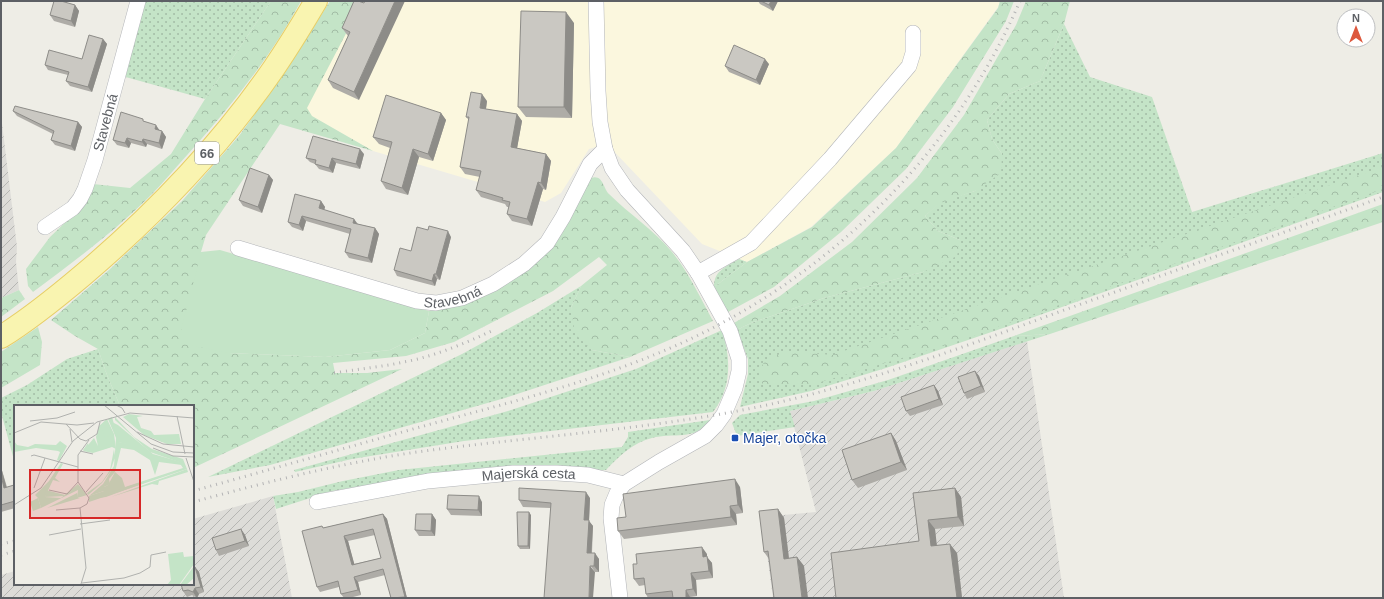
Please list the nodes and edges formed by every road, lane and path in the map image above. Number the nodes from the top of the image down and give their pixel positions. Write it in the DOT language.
graph roads {
  1 [pos="138,1"];
  2 [pos="316,1"];
  3 [pos="596,1"];
  4 [pos="913,33"];
  5 [pos="605,149"];
  6 [pos="45,227"];
  7 [pos="238,248"];
  8 [pos="698,274"];
  9 [pos="5,335"];
  10 [pos="624,484"];
  11 [pos="317,502"];
  12 [pos="620,598"];
  1 -- 6 [label="street, Stavebná"];
  2 -- 9 [label="main road, 66"];
  3 -- 5 [label="street"];
  4 -- 8 [label="street"];
  5 -- 7 [label="street, Stavebná"];
  5 -- 8 [label="street"];
  8 -- 10 [label="street"];
  10 -- 11 [label="street, Majerská cesta"];
  10 -- 12 [label="street"];
}
